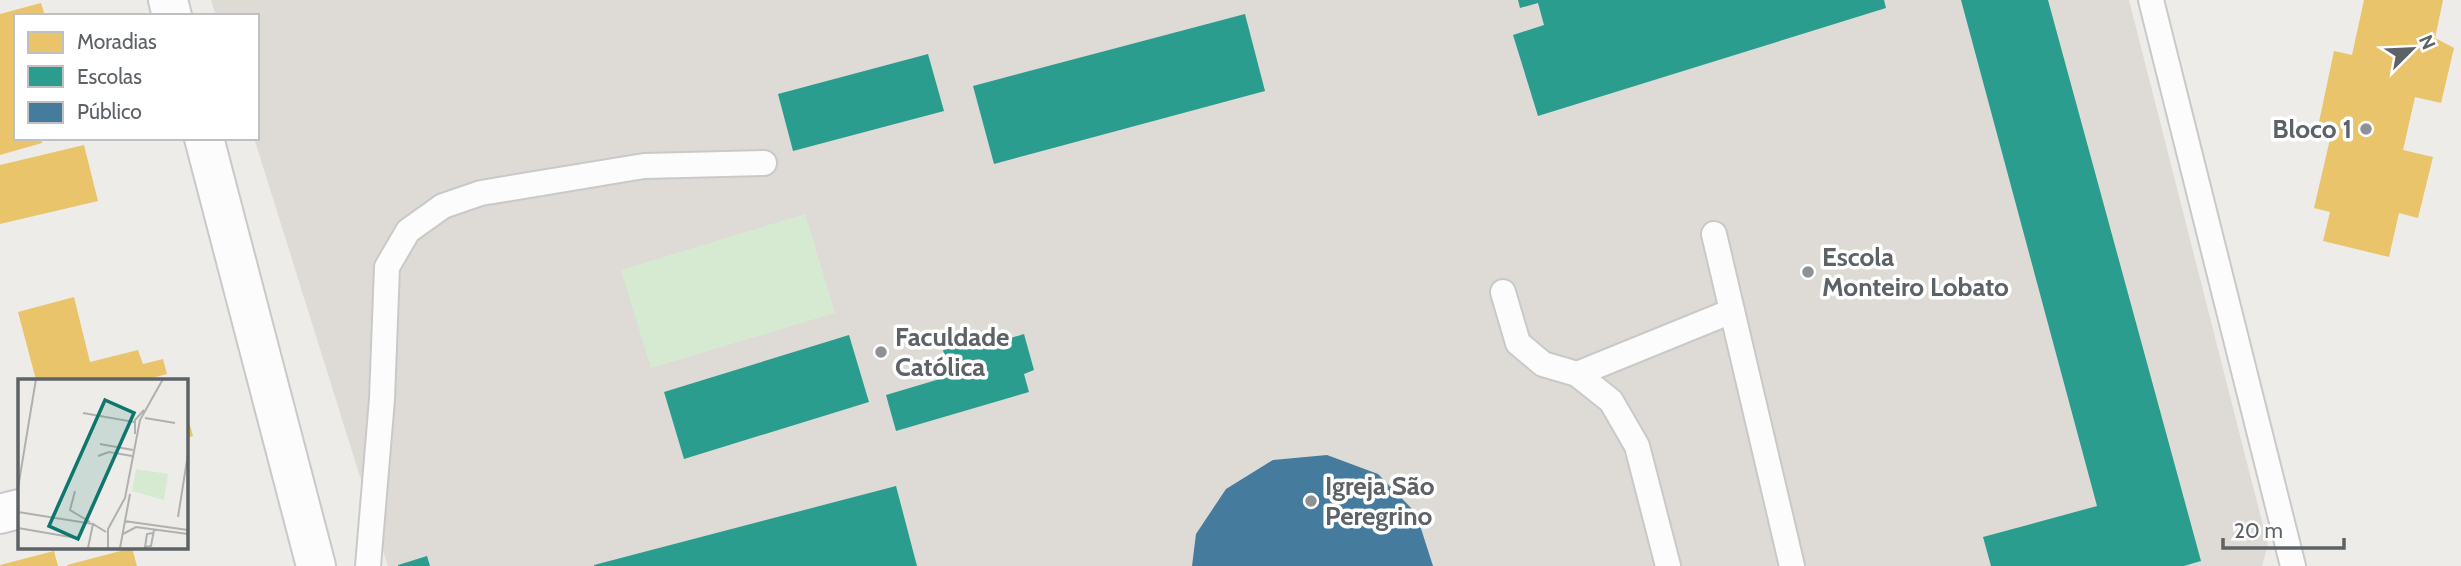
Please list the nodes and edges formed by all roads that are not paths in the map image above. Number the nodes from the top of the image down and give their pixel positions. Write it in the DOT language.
graph roads {
  1 [pos="2151,0"];
  2 [pos="205,140"];
  3 [pos="764,163"];
  4 [pos="1714,234"];
  5 [pos="1503,292"];
  6 [pos="1732,311"];
  7 [pos="1577,374"];
  8 [pos="18,509"];
  9 [pos="0,514"];
  10 [pos="316,566"];
  11 [pos="368,566"];
  12 [pos="1668,566"];
  13 [pos="1792,566"];
  14 [pos="2293,566"];
  1 -- 14 [label="lane"];
  2 -- 10 [label="street"];
  3 -- 11 [label="lane"];
  4 -- 6 [label="lane"];
  5 -- 7 [label="lane"];
  6 -- 7 [label="lane"];
  6 -- 13 [label="lane"];
  7 -- 12 [label="lane"];
  8 -- 9 [label="street"];
}
